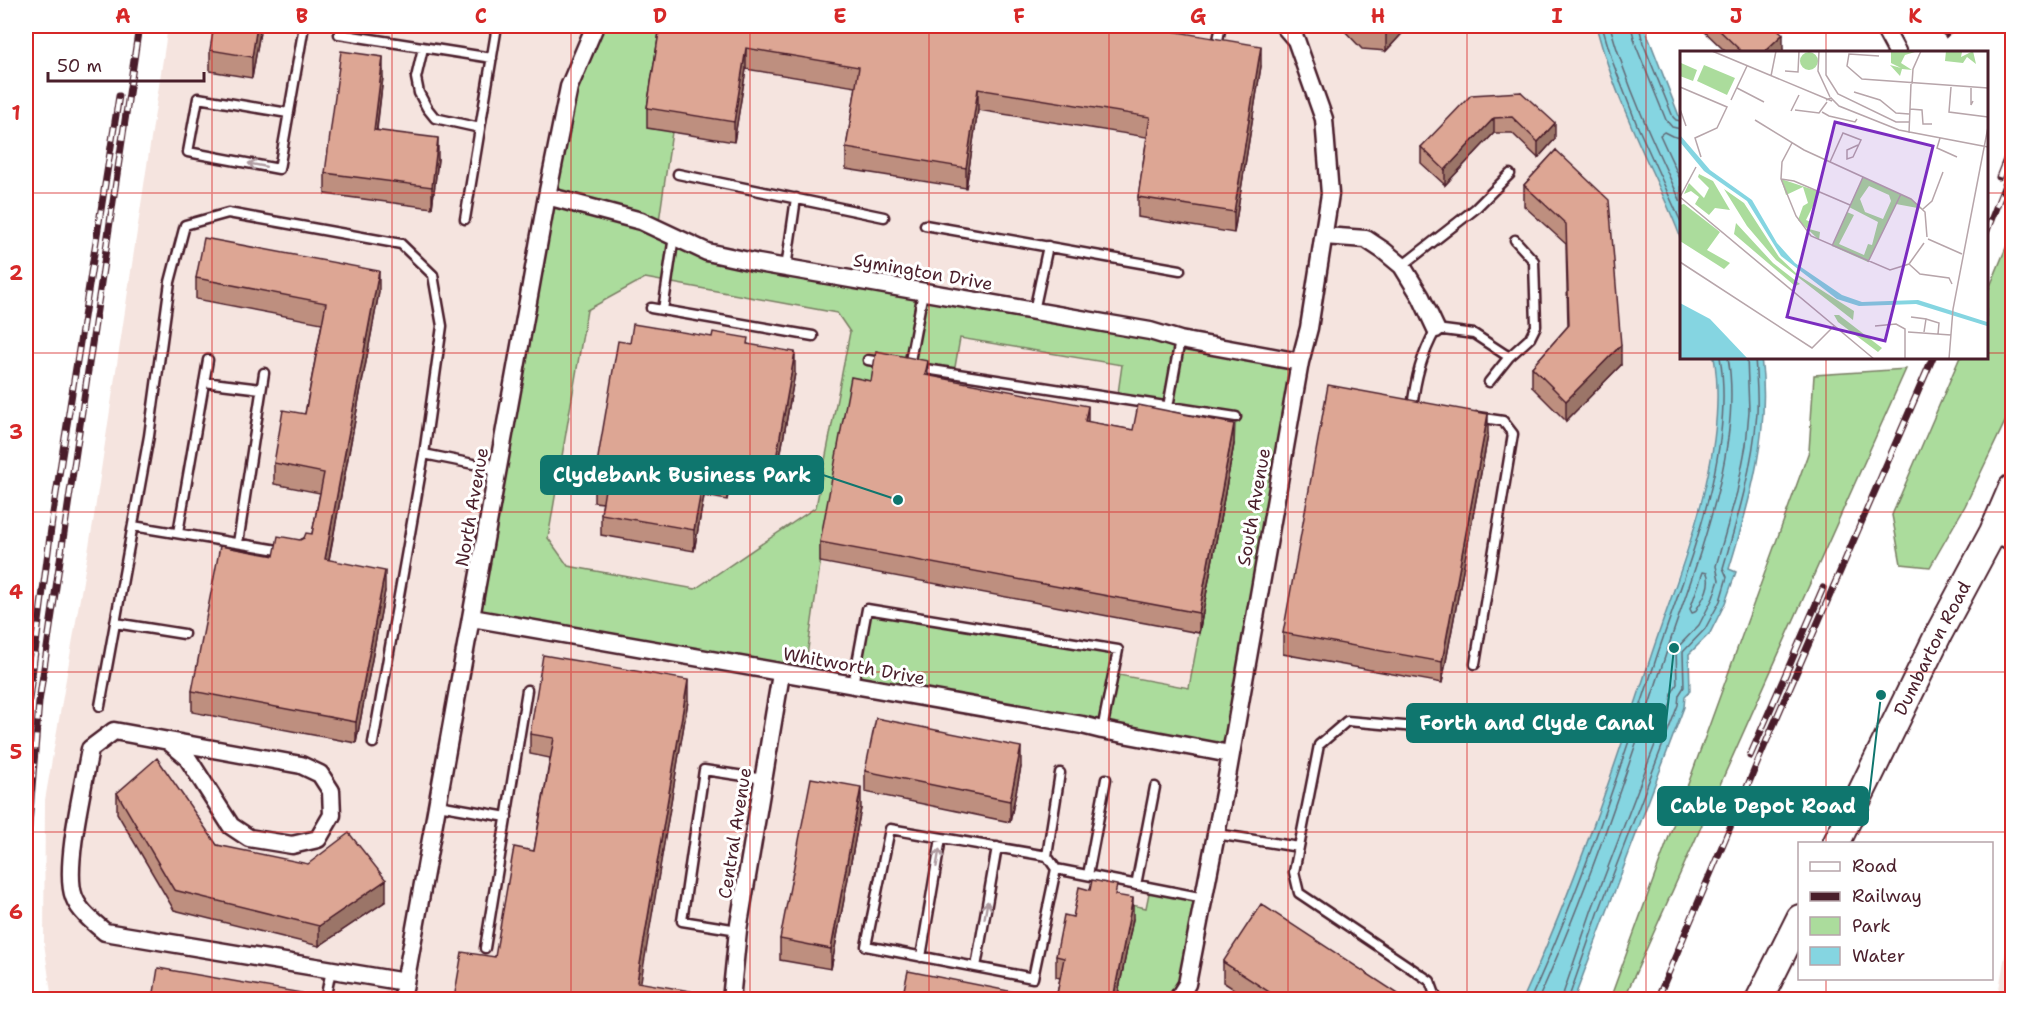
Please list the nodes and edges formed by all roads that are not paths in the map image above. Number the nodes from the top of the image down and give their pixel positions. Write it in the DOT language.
graph roads {
  1 [pos="304,26"];
  2 [pos="497,26"];
  3 [pos="595,26"];
  4 [pos="1221,26"];
  5 [pos="1284,26"];
  6 [pos="1883,26"];
  7 [pos="339,34"];
  8 [pos="1218,40"];
  9 [pos="423,48"];
  10 [pos="1896,51"];
  11 [pos="492,58"];
  12 [pos="288,113"];
  13 [pos="480,128"];
  14 [pos="678,174"];
  15 [pos="1510,174"];
  16 [pos="547,196"];
  17 [pos="796,198"];
  18 [pos="884,217"];
  19 [pos="465,219"];
  20 [pos="925,225"];
  21 [pos="674,236"];
  22 [pos="1324,236"];
  23 [pos="1515,240"];
  24 [pos="1048,246"];
  25 [pos="1402,266"];
  26 [pos="786,268"];
  27 [pos="1180,270"];
  28 [pos="923,292"];
  29 [pos="651,308"];
  30 [pos="663,310"];
  31 [pos="1034,311"];
  32 [pos="1436,329"];
  33 [pos="813,336"];
  34 [pos="1180,340"];
  35 [pos="1509,357"];
  36 [pos="208,360"];
  37 [pos="868,360"];
  38 [pos="1300,362"];
  39 [pos="909,367"];
  40 [pos="264,373"];
  41 [pos="204,382"];
  42 [pos="1489,382"];
  43 [pos="261,389"];
  44 [pos="1168,407"];
  45 [pos="1423,410"];
  46 [pos="1466,415"];
  47 [pos="1236,417"];
  48 [pos="424,454"];
  49 [pos="498,469"];
  50 [pos="2013,488"];
  51 [pos="133,526"];
  52 [pos="178,533"];
  53 [pos="2003,537"];
  54 [pos="238,543"];
  55 [pos="290,552"];
  56 [pos="472,618"];
  57 [pos="115,623"];
  58 [pos="184,634"];
  59 [pos="1475,664"];
  60 [pos="782,674"];
  61 [pos="853,686"];
  62 [pos="527,690"];
  63 [pos="100,706"];
  64 [pos="1102,730"];
  65 [pos="1450,730"];
  66 [pos="168,741"];
  67 [pos="373,743"];
  68 [pos="1230,754"];
  69 [pos="1060,773"];
  70 [pos="764,779"];
  71 [pos="1106,779"];
  72 [pos="1155,786"];
  73 [pos="438,805"];
  74 [pos="507,817"];
  75 [pos="1216,834"];
  76 [pos="941,838"];
  77 [pos="1836,842"];
  78 [pos="997,847"];
  79 [pos="1299,847"];
  80 [pos="1047,856"];
  81 [pos="1056,869"];
  82 [pos="1088,875"];
  83 [pos="1136,885"];
  84 [pos="1204,898"];
  85 [pos="1798,922"];
  86 [pos="738,930"];
  87 [pos="485,948"];
  88 [pos="921,957"];
  89 [pos="976,967"];
  90 [pos="330,970"];
  91 [pos="405,982"];
  92 [pos="325,999"];
  93 [pos="402,999"];
  94 [pos="731,999"];
  95 [pos="1177,999"];
  96 [pos="1437,999"];
  97 [pos="1759,999"];
  1 -- 12 [label="lane"];
  2 -- 11 [label="lane"];
  3 -- 16 [label="street, North Avenue"];
  4 -- 8 [label="lane"];
  5 -- 22 [label="street, South Avenue"];
  6 -- 10 [label="street"];
  7 -- 9 [label="lane"];
  9 -- 11 [label="lane"];
  9 -- 13 [label="lane"];
  11 -- 13 [label="lane"];
  12 -- 12 [label="lane, one-way"];
  13 -- 19 [label="lane"];
  14 -- 17 [label="lane"];
  15 -- 25 [label="lane"];
  16 -- 21 [label="street, Symington Drive"];
  16 -- 49 [label="street, North Avenue"];
  17 -- 18 [label="lane"];
  17 -- 26 [label="lane"];
  20 -- 24 [label="lane"];
  21 -- 26 [label="street, Symington Drive"];
  21 -- 30 [label="lane"];
  22 -- 25 [label="street"];
  22 -- 38 [label="street, South Avenue"];
  23 -- 35 [label="lane"];
  24 -- 27 [label="lane"];
  24 -- 31 [label="lane"];
  25 -- 32 [label="street"];
  26 -- 28 [label="street, Symington Drive"];
  28 -- 31 [label="street, Symington Drive"];
  28 -- 39 [label="lane"];
  29 -- 30 [label="lane"];
  30 -- 33 [label="lane"];
  31 -- 34 [label="street, Symington Drive"];
  32 -- 35 [label="lane"];
  32 -- 45 [label="lane"];
  34 -- 38 [label="street, Symington Drive"];
  34 -- 44 [label="lane"];
  35 -- 42 [label="lane"];
  36 -- 41 [label="lane"];
  37 -- 39 [label="lane"];
  38 -- 68 [label="street, South Avenue"];
  39 -- 44 [label="lane"];
  40 -- 43 [label="lane"];
  41 -- 43 [label="lane"];
  41 -- 52 [label="lane"];
  43 -- 54 [label="lane"];
  44 -- 47 [label="lane"];
  46 -- 59 [label="lane"];
  48 -- 49 [label="lane"];
  48 -- 51 [label="lane"];
  48 -- 67 [label="lane"];
  49 -- 56 [label="street, North Avenue"];
  50 -- 53 [label="main road, Dumbarton Road"];
  51 -- 52 [label="lane"];
  51 -- 57 [label="lane"];
  52 -- 54 [label="lane"];
  53 -- 77 [label="main road, Dumbarton Road"];
  54 -- 55 [label="lane"];
  56 -- 60 [label="street, Whitworth Drive"];
  56 -- 73 [label="street, North Avenue"];
  57 -- 58 [label="lane"];
  57 -- 63 [label="lane"];
  60 -- 61 [label="street, Whitworth Drive"];
  60 -- 70 [label="street, Central Avenue"];
  61 -- 64 [label="street, Whitworth Drive"];
  61 -- 64 [label="lane"];
  62 -- 74 [label="lane"];
  64 -- 68 [label="street, Whitworth Drive"];
  65 -- 79 [label="lane"];
  66 -- 66 [label="street"];
  66 -- 90 [label="street"];
  68 -- 75 [label="street, South Avenue"];
  69 -- 80 [label="lane"];
  70 -- 86 [label="street, Central Avenue"];
  70 -- 86 [label="lane"];
  71 -- 82 [label="lane"];
  72 -- 83 [label="lane"];
  73 -- 74 [label="lane"];
  73 -- 91 [label="street, North Avenue"];
  74 -- 87 [label="lane"];
  75 -- 79 [label="lane"];
  75 -- 84 [label="street, South Avenue"];
  76 -- 78 [label="lane"];
  88 -- 76 [label="lane, one-way"];
  76 -- 88 [label="lane"];
  78 -- 80 [label="lane"];
  89 -- 78 [label="lane, one-way"];
  79 -- 96 [label="lane"];
  80 -- 81 [label="lane"];
  81 -- 82 [label="lane"];
  81 -- 89 [label="lane"];
  82 -- 83 [label="lane"];
  83 -- 84 [label="lane"];
  84 -- 95 [label="street, South Avenue"];
  85 -- 97 [label="main road"];
  86 -- 94 [label="street, Central Avenue"];
  88 -- 89 [label="lane"];
  90 -- 91 [label="street"];
  90 -- 92 [label="lane"];
  91 -- 93 [label="street, North Avenue"];
}
